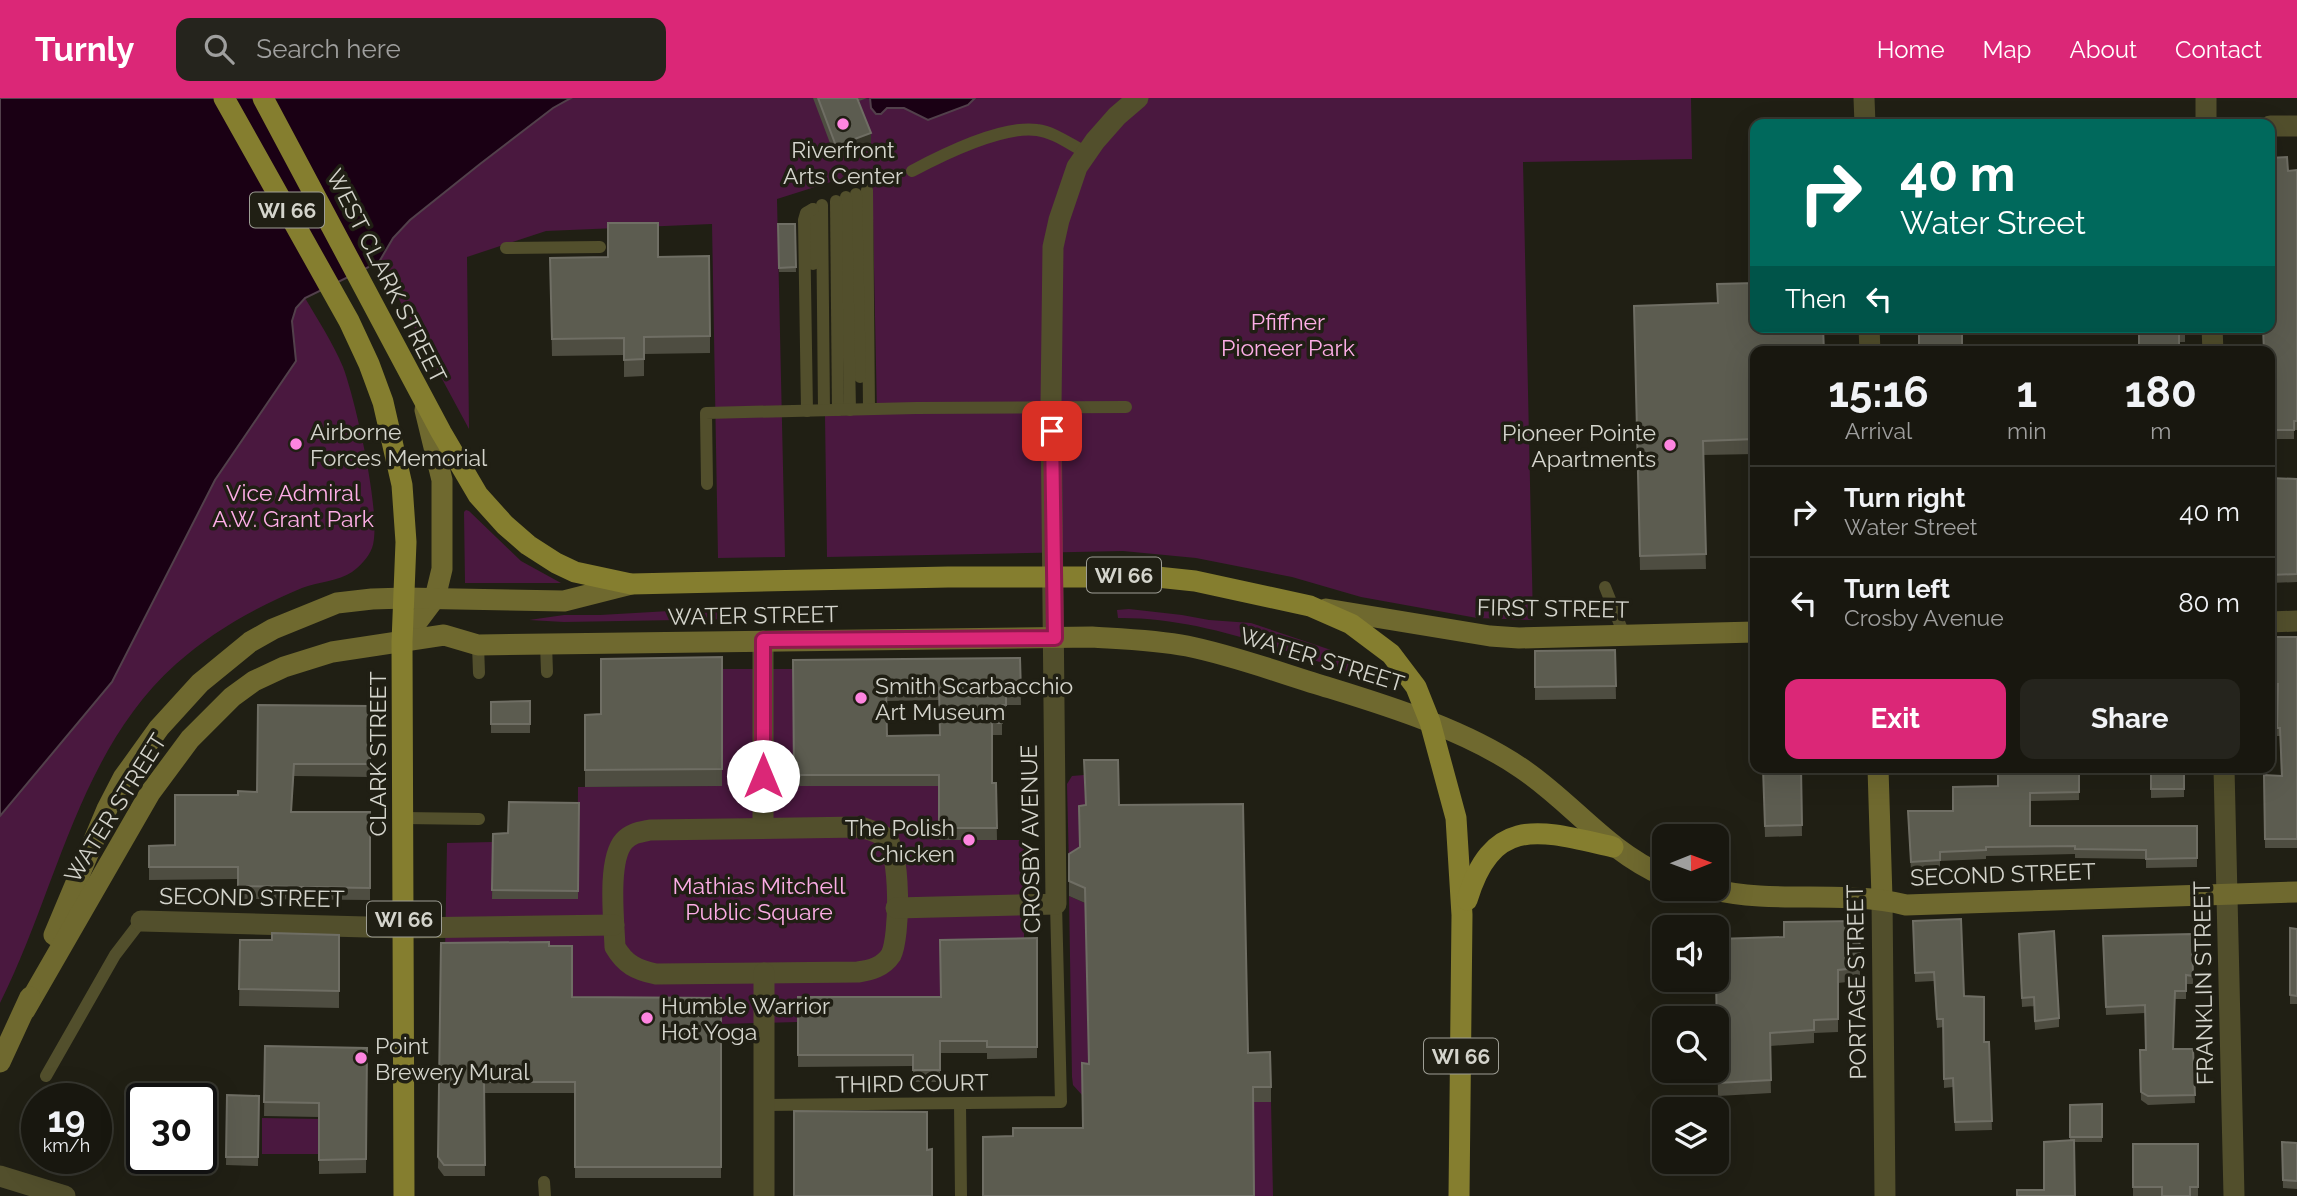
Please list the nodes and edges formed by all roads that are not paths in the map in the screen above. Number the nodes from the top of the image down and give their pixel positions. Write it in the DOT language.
graph roads {
  1 [pos="224,98"];
  2 [pos="263,98"];
  3 [pos="1138,98"];
  4 [pos="1864,98"];
  5 [pos="2206,98"];
  6 [pos="1865,119"];
  7 [pos="2206,119"];
  8 [pos="2275,126"];
  9 [pos="2297,126"];
  10 [pos="1087,153"];
  11 [pos="912,171"];
  12 [pos="600,247"];
  13 [pos="506,248"];
  14 [pos="420,391"];
  15 [pos="1051,406"];
  16 [pos="1126,407"];
  17 [pos="855,409"];
  18 [pos="815,410"];
  19 [pos="707,484"];
  20 [pos="1054,576"];
  21 [pos="631,584"];
  22 [pos="1605,587"];
  23 [pos="405,598"];
  24 [pos="435,598"];
  25 [pos="1310,606"];
  26 [pos="2297,621"];
  27 [pos="2275,622"];
  28 [pos="1750,632"];
  29 [pos="1625,637"];
  30 [pos="1055,638"];
  31 [pos="763,640"];
  32 [pos="402,642"];
  33 [pos="546,644"];
  34 [pos="478,645"];
  35 [pos="547,672"];
  36 [pos="479,673"];
  37 [pos="1430,722"];
  38 [pos="1878,773"];
  39 [pos="2224,773"];
  40 [pos="404,818"];
  41 [pos="479,819"];
  42 [pos="763,828"];
  43 [pos="1613,847"];
  44 [pos="1652,869"];
  45 [pos="1729,891"];
  46 [pos="2297,892"];
  47 [pos="2228,893"];
  48 [pos="1882,898"];
  49 [pos="1056,904"];
  50 [pos="896,908"];
  51 [pos="1462,915"];
  52 [pos="141,921"];
  53 [pos="614,925"];
  54 [pos="404,928"];
  55 [pos="764,973"];
  56 [pos="25,1010"];
  57 [pos="0,1062"];
  58 [pos="46,1076"];
  59 [pos="1061,1102"];
  60 [pos="960,1104"];
  61 [pos="764,1105"];
  62 [pos="0,1176"];
  63 [pos="544,1182"];
  64 [pos="65,1196"];
  65 [pos="404,1196"];
  66 [pos="545,1196"];
  67 [pos="764,1196"];
  68 [pos="961,1196"];
  69 [pos="1459,1196"];
  70 [pos="1885,1196"];
  71 [pos="2234,1196"];
  1 -- 23 [label="main road, CLARK STREET / WI 66"];
  2 -- 14 [label="main road, WEST CLARK STREET / WI 66"];
  3 -- 10 [label="street, CROSBY AVENUE"];
  4 -- 6 [label="street"];
  5 -- 7 [label="street"];
  8 -- 9 [label="street"];
  10 -- 11 [label="lane"];
  10 -- 15 [label="street, CROSBY AVENUE"];
  12 -- 13 [label="lane"];
  14 -- 21 [label="main road, WI 66"];
  14 -- 24 [label="street, WEST CLARK STREET"];
  15 -- 16 [label="lane"];
  15 -- 17 [label="lane"];
  15 -- 20 [label="street, CROSBY AVENUE"];
  17 -- 17 [label="lane"];
  17 -- 18 [label="lane"];
  18 -- 18 [label="lane"];
  18 -- 19 [label="lane"];
  20 -- 21 [label="main road, WATER STREET / WI 66"];
  20 -- 25 [label="main road, WATER STREET / WI 66"];
  20 -- 30 [label="street, CROSBY AVENUE"];
  21 -- 24 [label="street, WATER STREET"];
  22 -- 29 [label="lane"];
  23 -- 24 [label="street, WATER STREET"];
  23 -- 32 [label="main road, CLARK STREET / WI 66"];
  23 -- 56 [label="street, WATER STREET"];
  24 -- 32 [label="street, WEST CLARK STREET"];
  25 -- 29 [label="street, FIRST STREET"];
  25 -- 37 [label="main road, WI 66"];
  26 -- 27 [label="street"];
  28 -- 29 [label="street, FIRST STREET"];
  30 -- 31 [label="street, WATER STREET"];
  30 -- 37 [label="street, WATER STREET"];
  30 -- 49 [label="street, CROSBY AVENUE"];
  31 -- 33 [label="street, WATER STREET"];
  31 -- 42 [label="street"];
  32 -- 34 [label="street, WATER STREET"];
  32 -- 40 [label="main road, CLARK STREET / WI 66"];
  32 -- 56 [label="street, WATER STREET"];
  33 -- 34 [label="street, WATER STREET"];
  33 -- 35 [label="lane"];
  34 -- 36 [label="lane"];
  37 -- 43 [label="street, WATER STREET"];
  37 -- 51 [label="main road, WI 66"];
  38 -- 48 [label="street, PORTAGE STREET"];
  39 -- 47 [label="street, FRANKLIN STREET"];
  40 -- 41 [label="lane"];
  40 -- 54 [label="main road, CLARK STREET / WI 66"];
  42 -- 50 [label="street"];
  42 -- 53 [label="street"];
  43 -- 44 [label="street"];
  43 -- 51 [label="main road"];
  45 -- 48 [label="street, SECOND STREET"];
  46 -- 47 [label="street, SECOND STREET"];
  47 -- 48 [label="street, SECOND STREET"];
  47 -- 71 [label="street, FRANKLIN STREET"];
  48 -- 70 [label="street, PORTAGE STREET"];
  49 -- 50 [label="street"];
  49 -- 59 [label="lane, CROSBY AVENUE"];
  50 -- 55 [label="street"];
  51 -- 69 [label="main road, WI 66"];
  52 -- 54 [label="street, SECOND STREET"];
  52 -- 58 [label="lane"];
  53 -- 54 [label="street, SECOND STREET"];
  53 -- 55 [label="street"];
  54 -- 65 [label="main road, CLARK STREET / WI 66"];
  55 -- 61 [label="street"];
  56 -- 57 [label="street, WATER STREET"];
  59 -- 60 [label="lane, THIRD COURT"];
  60 -- 61 [label="lane, THIRD COURT"];
  60 -- 68 [label="lane"];
  61 -- 67 [label="street"];
  62 -- 64 [label="street"];
  63 -- 66 [label="lane"];
}
